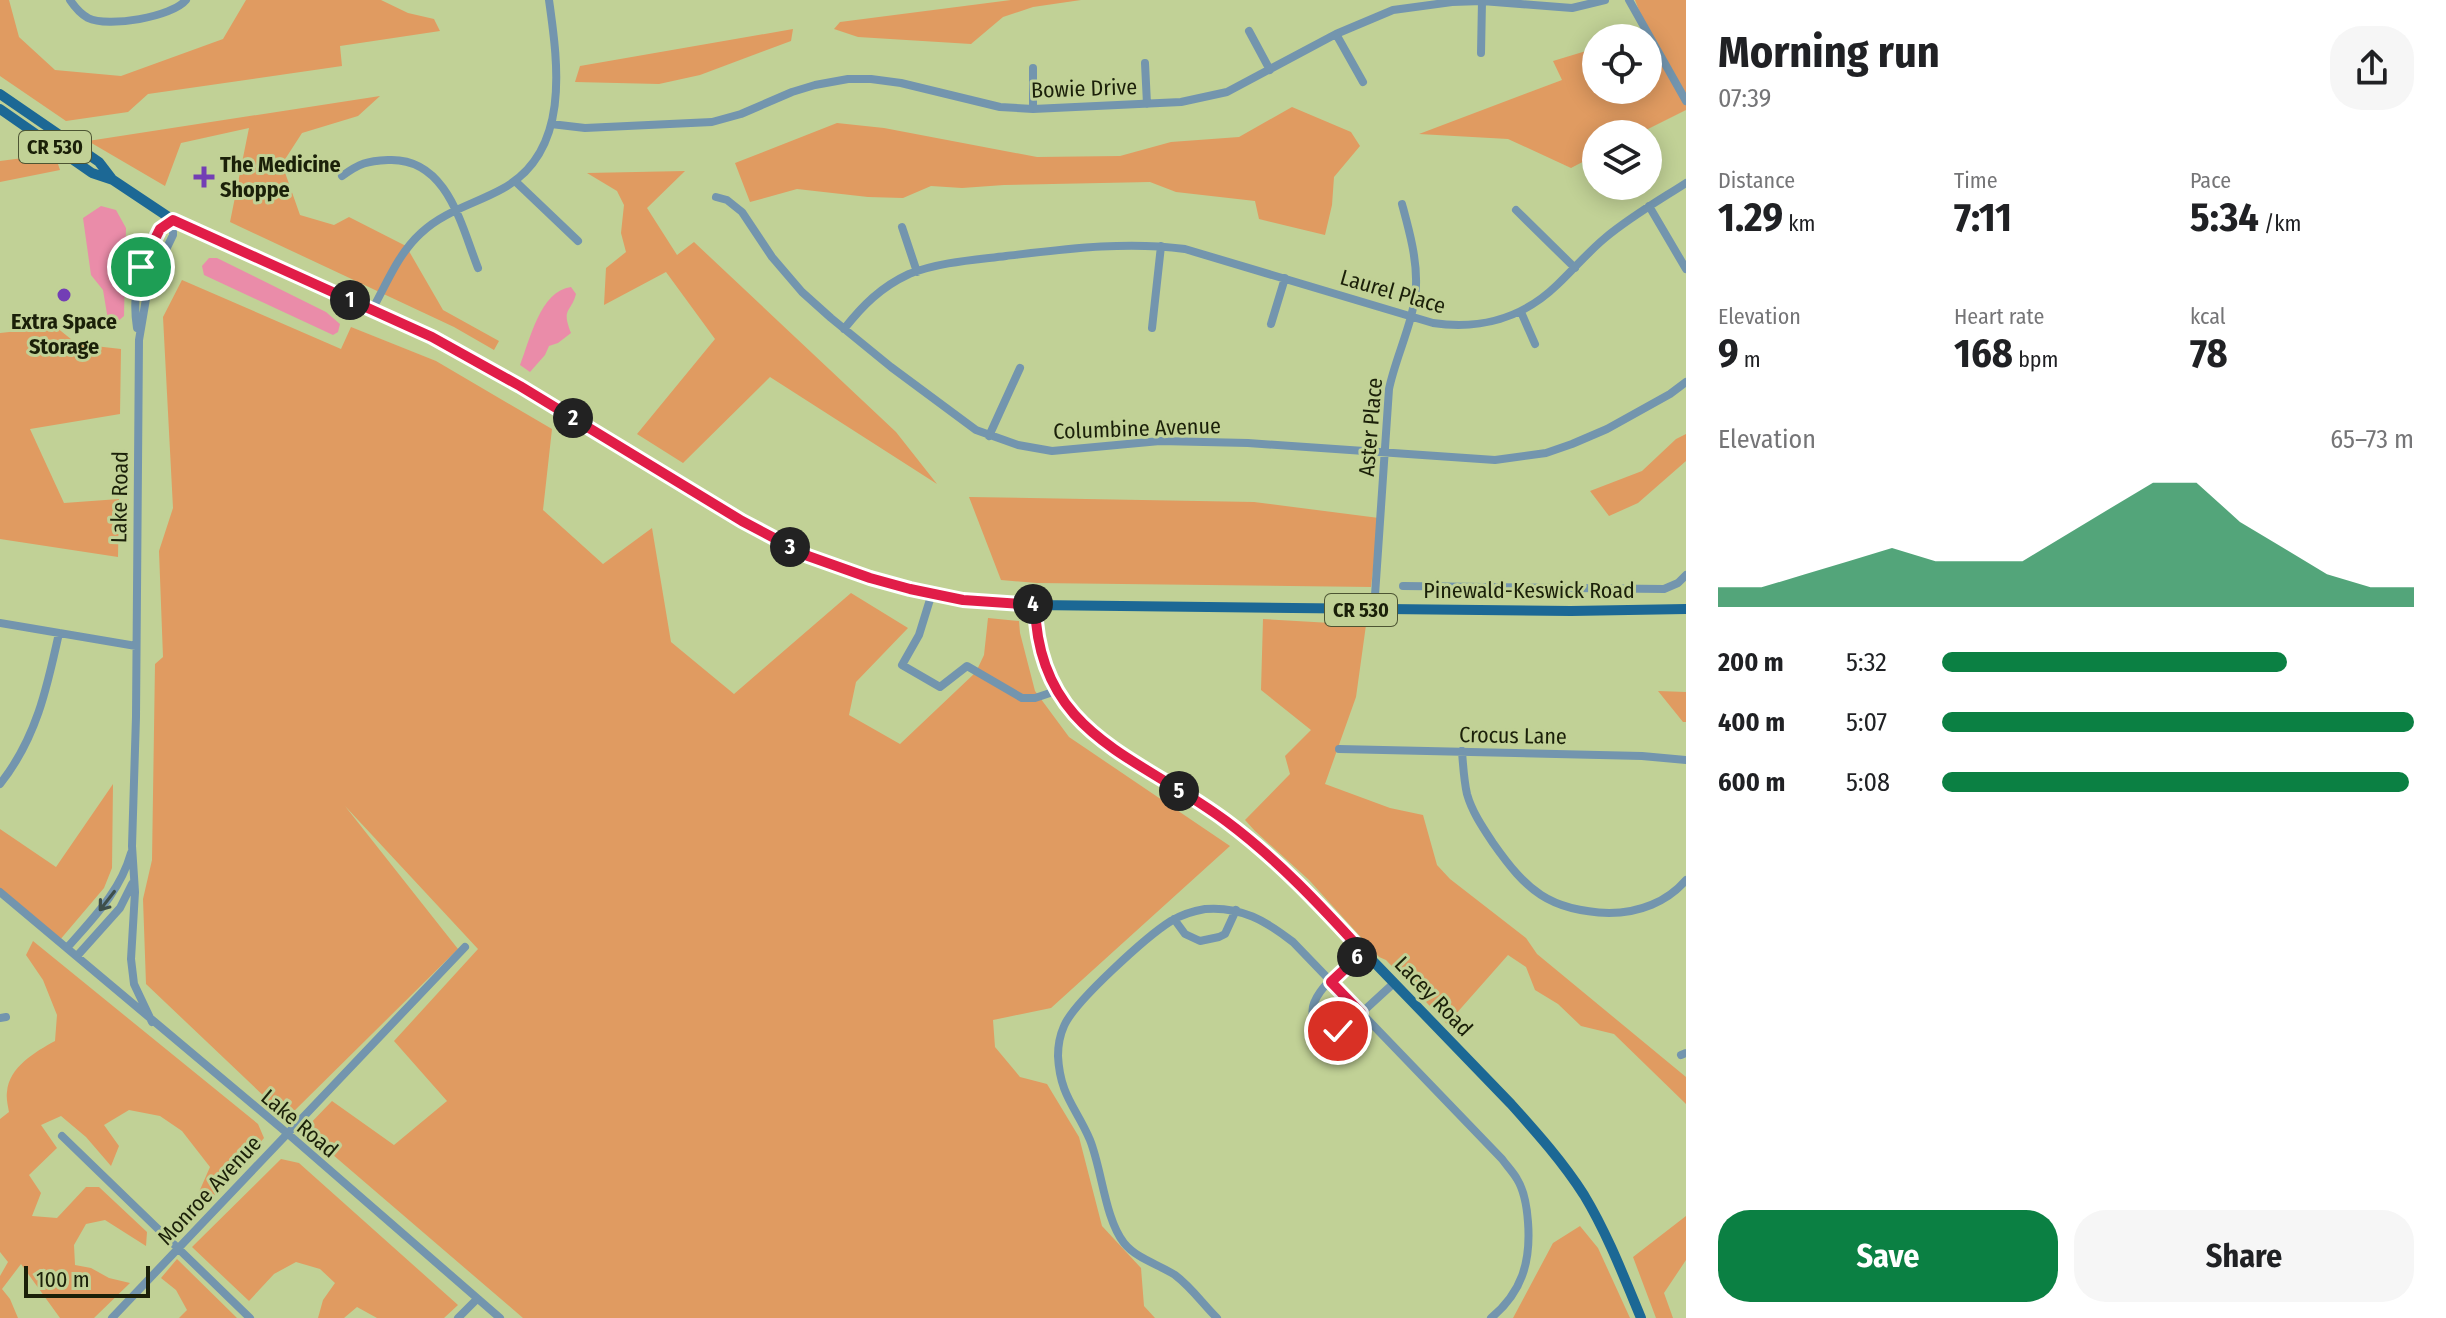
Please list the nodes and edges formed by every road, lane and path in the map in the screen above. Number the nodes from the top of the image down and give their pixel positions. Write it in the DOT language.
graph roads {
  1 [pos="70,0"];
  2 [pos="186,0"];
  3 [pos="549,0"];
  4 [pos="1605,0"];
  5 [pos="1629,0"];
  6 [pos="1482,1"];
  7 [pos="1249,31"];
  8 [pos="1336,34"];
  9 [pos="1481,53"];
  10 [pos="1145,63"];
  11 [pos="1033,68"];
  12 [pos="1270,70"];
  13 [pos="1363,82"];
  14 [pos="0,94"];
  15 [pos="1686,101"];
  16 [pos="1147,104"];
  17 [pos="0,109"];
  18 [pos="1033,109"];
  19 [pos="551,124"];
  20 [pos="342,176"];
  21 [pos="113,180"];
  22 [pos="515,181"];
  23 [pos="1686,183"];
  24 [pos="716,197"];
  25 [pos="1402,204"];
  26 [pos="1649,206"];
  27 [pos="1516,210"];
  28 [pos="455,211"];
  29 [pos="173,220"];
  30 [pos="902,227"];
  31 [pos="578,241"];
  32 [pos="1161,246"];
  33 [pos="478,268"];
  34 [pos="1575,268"];
  35 [pos="1686,269"];
  36 [pos="917,272"];
  37 [pos="1285,278"];
  38 [pos="372,310"];
  39 [pos="1521,312"];
  40 [pos="1411,317"];
  41 [pos="1271,324"];
  42 [pos="1152,328"];
  43 [pos="844,329"];
  44 [pos="139,340"];
  45 [pos="1535,344"];
  46 [pos="1020,368"];
  47 [pos="1686,382"];
  48 [pos="989,436"];
  49 [pos="1384,453"];
  50 [pos="1686,575"];
  51 [pos="1403,586"];
  52 [pos="932,593"];
  53 [pos="1035,605"];
  54 [pos="1686,609"];
  55 [pos="1374,610"];
  56 [pos="0,623"];
  57 [pos="59,633"];
  58 [pos="136,646"];
  59 [pos="1056,691"];
  60 [pos="1339,749"];
  61 [pos="1462,751"];
  62 [pos="1686,760"];
  63 [pos="0,784"];
  64 [pos="132,846"];
  65 [pos="1686,880"];
  66 [pos="134,881"];
  67 [pos="0,892"];
  68 [pos="1236,910"];
  69 [pos="1174,919"];
  70 [pos="465,947"];
  71 [pos="67,948"];
  72 [pos="1363,952"];
  73 [pos="77,956"];
  74 [pos="1331,982"];
  75 [pos="1394,983"];
  76 [pos="1361,1013"];
  77 [pos="152,1022"];
  78 [pos="287,1133"];
  79 [pos="62,1136"];
  80 [pos="179,1249"];
  81 [pos="477,1299"];
  82 [pos="112,1318"];
  83 [pos="250,1318"];
  84 [pos="458,1318"];
  85 [pos="500,1318"];
  86 [pos="1217,1318"];
  87 [pos="1491,1318"];
  88 [pos="1641,1318"];
  1 -- 2 [label="street"];
  3 -- 19 [label="street"];
  4 -- 6 [label="street, Bowie Drive"];
  5 -- 15 [label="street"];
  6 -- 8 [label="street, Bowie Drive"];
  6 -- 9 [label="street"];
  7 -- 12 [label="street"];
  8 -- 12 [label="street, Bowie Drive"];
  8 -- 13 [label="street"];
  10 -- 16 [label="street"];
  11 -- 18 [label="street"];
  12 -- 16 [label="street, Bowie Drive"];
  14 -- 21 [label="main road, CR 530"];
  16 -- 18 [label="street, Bowie Drive"];
  17 -- 21 [label="main road, CR 530"];
  18 -- 19 [label="street, Bowie Drive"];
  19 -- 22 [label="street"];
  20 -- 28 [label="street"];
  21 -- 29 [label="main road, CR 530"];
  22 -- 28 [label="street"];
  22 -- 31 [label="street"];
  23 -- 26 [label="street, Laurel Place"];
  24 -- 43 [label="street, Columbine Avenue"];
  25 -- 40 [label="street, Aster Place"];
  26 -- 34 [label="street, Laurel Place"];
  26 -- 35 [label="street"];
  27 -- 34 [label="street"];
  28 -- 33 [label="street"];
  28 -- 38 [label="street"];
  29 -- 38 [label="main road, CR 530"];
  29 -- 44 [label="street, Lake Road"];
  29 -- 44 [label="street, Lake Road"];
  30 -- 36 [label="street"];
  32 -- 36 [label="street, Laurel Place"];
  32 -- 37 [label="street, Laurel Place"];
  32 -- 42 [label="street"];
  34 -- 39 [label="street, Laurel Place"];
  36 -- 43 [label="street, Laurel Place"];
  37 -- 40 [label="street, Laurel Place"];
  37 -- 41 [label="street"];
  38 -- 52 [label="main road, CR 530"];
  39 -- 40 [label="street, Laurel Place"];
  39 -- 45 [label="street"];
  40 -- 49 [label="street, Aster Place"];
  43 -- 48 [label="street, Columbine Avenue"];
  44 -- 58 [label="street, Lake Road"];
  46 -- 48 [label="street"];
  47 -- 49 [label="street, Columbine Avenue"];
  48 -- 49 [label="street, Columbine Avenue"];
  49 -- 55 [label="street, Aster Place"];
  50 -- 51 [label="street"];
  52 -- 53 [label="main road, CR 530"];
  52 -- 59 [label="street"];
  53 -- 55 [label="main road, Pinewald-Keswick Road / CR 530"];
  53 -- 59 [label="main road, Lacey Road"];
  54 -- 55 [label="main road, Pinewald-Keswick Road / CR 530"];
  56 -- 57 [label="street"];
  57 -- 58 [label="street"];
  57 -- 63 [label="street"];
  58 -- 64 [label="street, Lake Road"];
  59 -- 72 [label="main road, Lacey Road"];
  60 -- 61 [label="street, Crocus Lane"];
  61 -- 62 [label="street, Crocus Lane"];
  61 -- 65 [label="street"];
  64 -- 66 [label="street, Lake Road"];
  64 -- 71 [label="street, Lake Road, one-way"];
  66 -- 73 [label="street"];
  66 -- 77 [label="street, Lake Road"];
  67 -- 71 [label="street"];
  68 -- 69 [label="street"];
  68 -- 69 [label="street"];
  68 -- 74 [label="street"];
  69 -- 86 [label="street"];
  70 -- 78 [label="street, Monroe Avenue"];
  71 -- 73 [label="street, Lake Road"];
  72 -- 74 [label="street"];
  72 -- 75 [label="main road, Lacey Road"];
  73 -- 77 [label="street, Lake Road"];
  74 -- 76 [label="street"];
  74 -- 76 [label="street"];
  75 -- 76 [label="street"];
  75 -- 88 [label="main road, Lacey Road"];
  76 -- 87 [label="street"];
  77 -- 78 [label="street, Lake Road"];
  78 -- 80 [label="street, Monroe Avenue"];
  78 -- 81 [label="street, Lake Road"];
  79 -- 80 [label="street"];
  80 -- 82 [label="street, Monroe Avenue"];
  80 -- 83 [label="street"];
  81 -- 84 [label="street"];
  81 -- 85 [label="street, Lake Road"];
}
